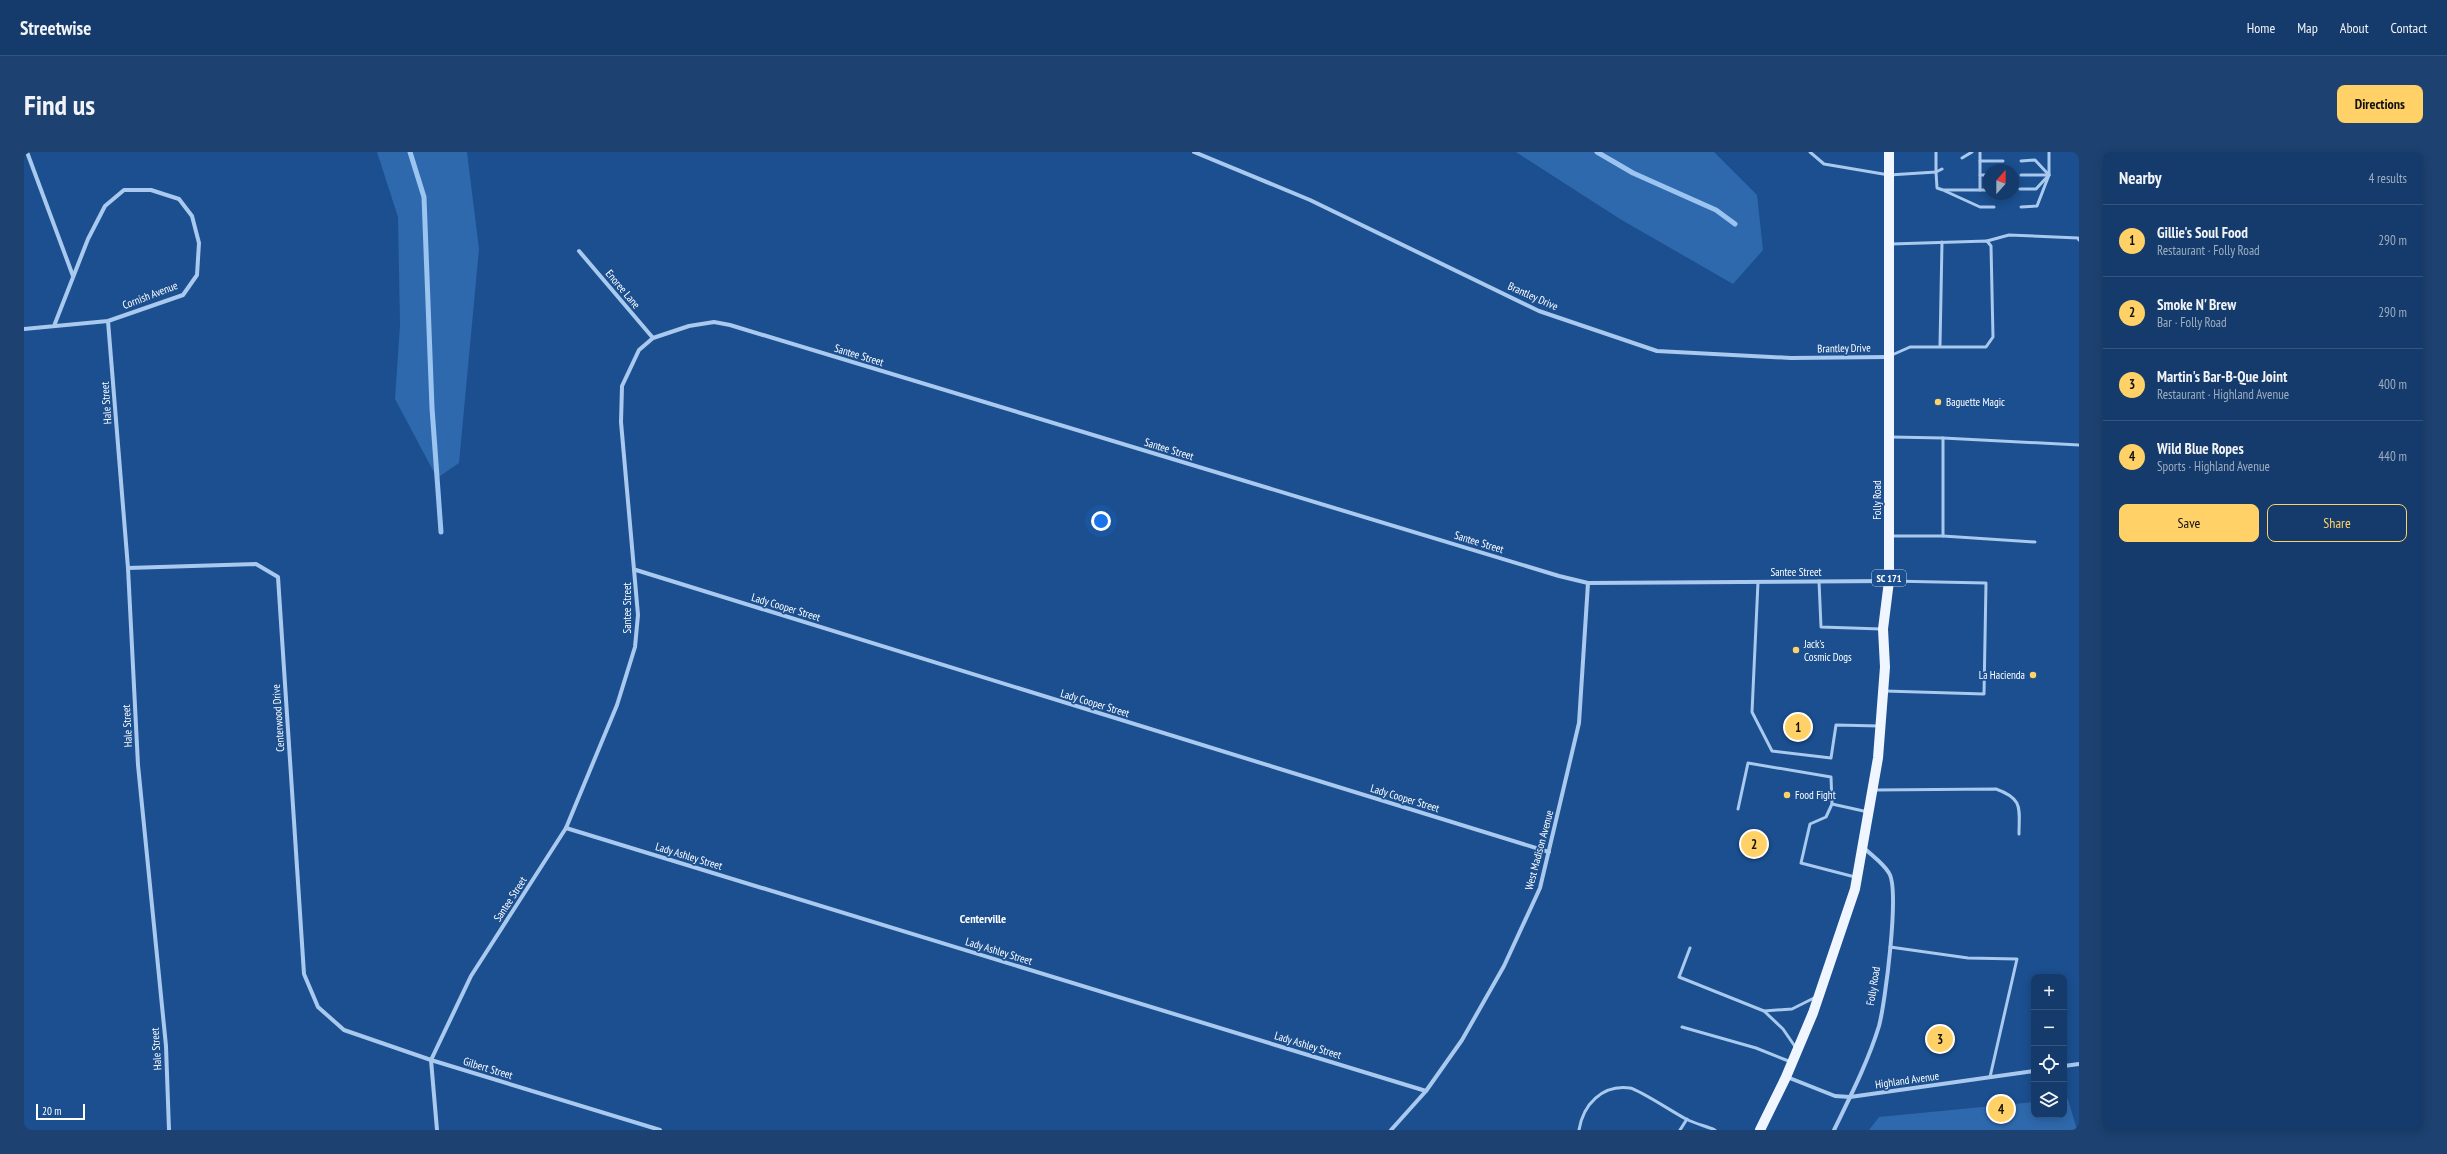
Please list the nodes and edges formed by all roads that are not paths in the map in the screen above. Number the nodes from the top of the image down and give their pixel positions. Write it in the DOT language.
graph roads {
  1 [pos="27,152"];
  2 [pos="1194,152"];
  3 [pos="1810,152"];
  4 [pos="1889,152"];
  5 [pos="1936,152"];
  6 [pos="1972,152"];
  7 [pos="1980,152"];
  8 [pos="2049,152"];
  9 [pos="1962,158"];
  10 [pos="1980,161"];
  11 [pos="2003,161"];
  12 [pos="2021,161"];
  13 [pos="1942,169"];
  14 [pos="1936,172"];
  15 [pos="1889,175"];
  16 [pos="1980,175"];
  17 [pos="2021,175"];
  18 [pos="2049,175"];
  19 [pos="2020,189"];
  20 [pos="1943,190"];
  21 [pos="1980,190"];
  22 [pos="1994,207"];
  23 [pos="2021,207"];
  24 [pos="2079,240"];
  25 [pos="1987,241"];
  26 [pos="1942,242"];
  27 [pos="1889,244"];
  28 [pos="579,250"];
  29 [pos="74,277"];
  30 [pos="108,321"];
  31 [pos="54,326"];
  32 [pos="24,330"];
  33 [pos="653,338"];
  34 [pos="1940,346"];
  35 [pos="1888,357"];
  36 [pos="1889,437"];
  37 [pos="1943,438"];
  38 [pos="2079,445"];
  39 [pos="1889,536"];
  40 [pos="1943,536"];
  41 [pos="2035,542"];
  42 [pos="128,568"];
  43 [pos="636,570"];
  44 [pos="1819,581"];
  45 [pos="1888,581"];
  46 [pos="1588,582"];
  47 [pos="1758,582"];
  48 [pos="1883,629"];
  49 [pos="1883,690"];
  50 [pos="1880,727"];
  51 [pos="1873,790"];
  52 [pos="1832,804"];
  53 [pos="1738,809"];
  54 [pos="1870,812"];
  55 [pos="566,828"];
  56 [pos="2019,834"];
  57 [pos="1863,847"];
  58 [pos="1550,852"];
  59 [pos="1857,878"];
  60 [pos="1890,947"];
  61 [pos="1690,948"];
  62 [pos="1820,996"];
  63 [pos="318,1007"];
  64 [pos="1764,1011"];
  65 [pos="1682,1027"];
  66 [pos="1798,1050"];
  67 [pos="431,1060"];
  68 [pos="1792,1063"];
  69 [pos="2079,1064"];
  70 [pos="2067,1066"];
  71 [pos="2031,1071"];
  72 [pos="1786,1077"];
  73 [pos="1990,1077"];
  74 [pos="1426,1091"];
  75 [pos="1850,1097"];
  76 [pos="1686,1119"];
  77 [pos="169,1130"];
  78 [pos="436,1130"];
  79 [pos="660,1130"];
  80 [pos="1391,1130"];
  81 [pos="1579,1130"];
  82 [pos="1680,1130"];
  83 [pos="1715,1130"];
  84 [pos="1760,1130"];
  85 [pos="1834,1130"];
  1 -- 29 [label="street"];
  2 -- 35 [label="street, Brantley Drive"];
  3 -- 15 [label="lane"];
  4 -- 15 [label="main road, Folly Road / SC 171"];
  5 -- 14 [label="lane"];
  6 -- 9 [label="lane"];
  7 -- 10 [label="lane"];
  8 -- 18 [label="lane"];
  10 -- 11 [label="lane"];
  10 -- 16 [label="lane"];
  12 -- 18 [label="lane"];
  13 -- 14 [label="lane"];
  14 -- 15 [label="lane"];
  14 -- 20 [label="lane"];
  15 -- 27 [label="main road, Folly Road / SC 171"];
  16 -- 21 [label="lane"];
  17 -- 18 [label="lane"];
  18 -- 19 [label="lane"];
  18 -- 23 [label="lane"];
  20 -- 21 [label="lane"];
  20 -- 22 [label="lane"];
  24 -- 25 [label="lane"];
  25 -- 26 [label="lane"];
  25 -- 34 [label="lane"];
  26 -- 27 [label="lane"];
  26 -- 34 [label="lane"];
  27 -- 35 [label="main road, Folly Road / SC 171"];
  28 -- 33 [label="street, Enoree Lane"];
  29 -- 30 [label="street, Cornish Avenue"];
  29 -- 31 [label="street, Cornish Avenue"];
  30 -- 31 [label="street, Cornish Avenue"];
  30 -- 42 [label="street, Hale Street"];
  31 -- 32 [label="street, Cornish Avenue"];
  33 -- 43 [label="street, Santee Street"];
  33 -- 46 [label="street, Santee Street"];
  34 -- 35 [label="lane"];
  35 -- 36 [label="main road, Folly Road / SC 171"];
  36 -- 37 [label="lane"];
  36 -- 39 [label="main road, Folly Road / SC 171"];
  37 -- 38 [label="lane"];
  37 -- 40 [label="lane"];
  39 -- 40 [label="lane"];
  39 -- 45 [label="main road, Folly Road / SC 171"];
  40 -- 41 [label="lane"];
  42 -- 63 [label="street, Centerwood Drive"];
  42 -- 77 [label="street, Hale Street"];
  43 -- 55 [label="street, Santee Street"];
  43 -- 58 [label="street, Lady Cooper Street"];
  44 -- 45 [label="street, Santee Street"];
  44 -- 47 [label="street, Santee Street"];
  44 -- 48 [label="lane"];
  45 -- 48 [label="main road, Folly Road / SC 171"];
  45 -- 49 [label="lane"];
  46 -- 47 [label="street, Santee Street"];
  46 -- 58 [label="street, West Madison Avenue"];
  47 -- 50 [label="lane"];
  48 -- 49 [label="main road, Folly Road / SC 171"];
  49 -- 50 [label="main road, Folly Road / SC 171"];
  50 -- 51 [label="main road, Folly Road / SC 171"];
  51 -- 54 [label="main road, Folly Road / SC 171"];
  51 -- 56 [label="lane"];
  52 -- 53 [label="lane"];
  52 -- 54 [label="lane"];
  52 -- 59 [label="lane"];
  54 -- 57 [label="main road, Folly Road / SC 171"];
  55 -- 67 [label="street, Santee Street"];
  55 -- 74 [label="street, Lady Ashley Street"];
  57 -- 59 [label="main road, Folly Road / SC 171"];
  57 -- 60 [label="street, Folly Road"];
  58 -- 74 [label="street, West Madison Avenue"];
  59 -- 62 [label="main road, Folly Road / SC 171"];
  60 -- 73 [label="lane"];
  60 -- 75 [label="street, Folly Road"];
  61 -- 64 [label="lane"];
  62 -- 64 [label="lane"];
  62 -- 66 [label="main road, Folly Road / SC 171"];
  63 -- 67 [label="street, Gilbert Street"];
  64 -- 66 [label="lane"];
  65 -- 68 [label="lane"];
  66 -- 68 [label="main road, Folly Road / SC 171"];
  67 -- 78 [label="street, Santee Street"];
  67 -- 79 [label="street, Gilbert Street"];
  68 -- 72 [label="main road, Folly Road / SC 171"];
  69 -- 70 [label="street"];
  71 -- 73 [label="street, Highland Avenue"];
  72 -- 75 [label="street, Highland Avenue"];
  72 -- 84 [label="main road, Folly Road / SC 171"];
  73 -- 75 [label="street, Highland Avenue"];
  74 -- 80 [label="street, West Madison Avenue"];
  75 -- 85 [label="street, Folly Road"];
  76 -- 81 [label="lane"];
  76 -- 82 [label="lane"];
  76 -- 83 [label="lane"];
}
